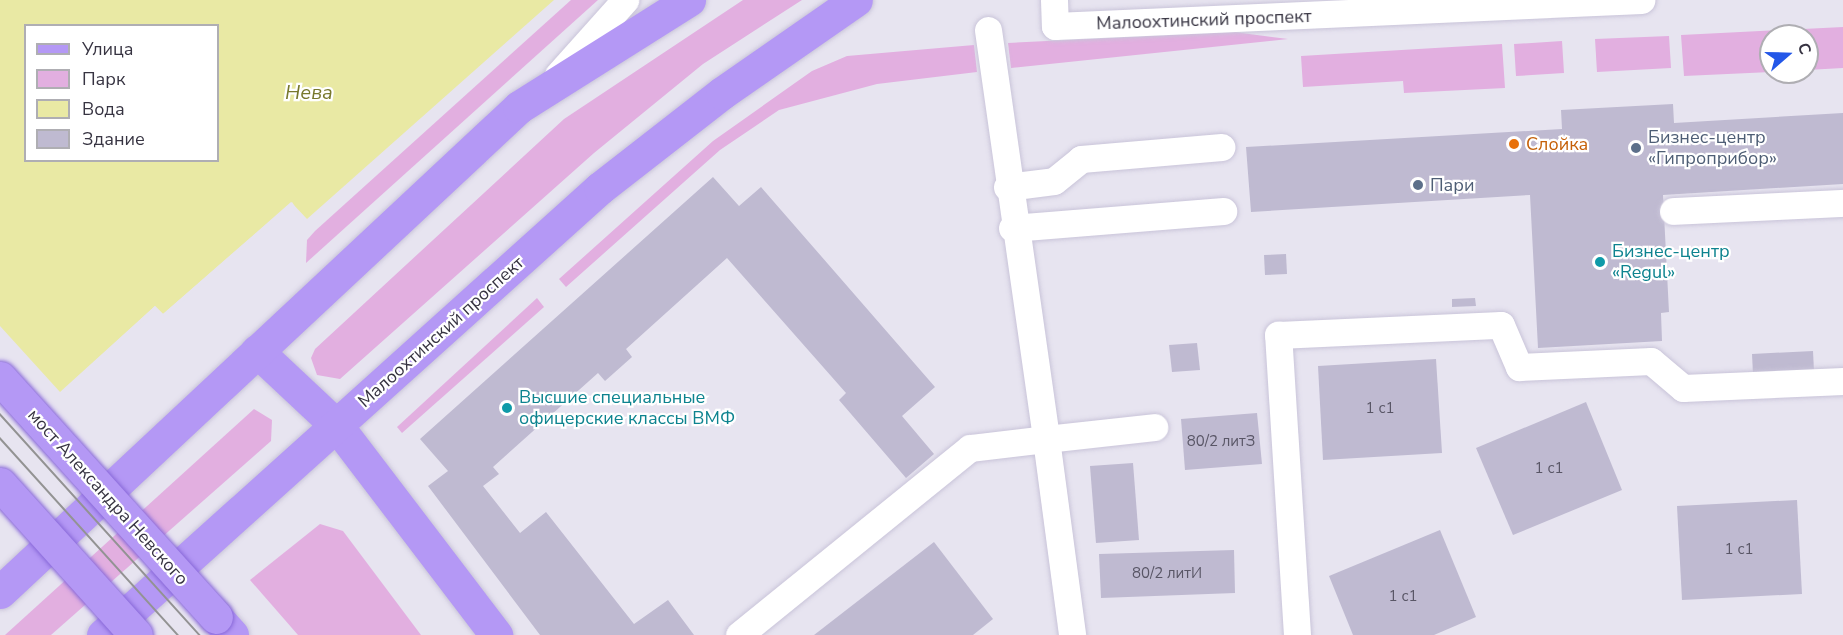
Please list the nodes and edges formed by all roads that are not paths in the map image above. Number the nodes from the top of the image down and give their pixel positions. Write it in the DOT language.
graph roads {
  1 [pos="625,0"];
  2 [pos="689,0"];
  3 [pos="856,0"];
  4 [pos="1641,0"];
  5 [pos="1527,3"];
  6 [pos="1054,13"];
  7 [pos="988,30"];
  8 [pos="552,82"];
  9 [pos="1221,147"];
  10 [pos="1007,187"];
  11 [pos="1843,203"];
  12 [pos="1223,211"];
  13 [pos="1673,211"];
  14 [pos="1012,228"];
  15 [pos="256,351"];
  16 [pos="0,378"];
  17 [pos="1843,381"];
  18 [pos="1154,427"];
  19 [pos="326,437"];
  20 [pos="1046,439"];
  21 [pos="0,484"];
  22 [pos="0,592"];
  23 [pos="224,626"];
  24 [pos="103,635"];
  25 [pos="136,635"];
  26 [pos="496,635"];
  27 [pos="739,635"];
  28 [pos="1072,635"];
  29 [pos="1297,635"];
  1 -- 8 [label="street"];
  2 -- 8 [label="main road"];
  3 -- 19 [label="main road, Малоохтинский проспект"];
  4 -- 5 [label="street, Малоохтинский проспект"];
  5 -- 6 [label="street, Малоохтинский проспект"];
  7 -- 10 [label="street"];
  8 -- 15 [label="main road"];
  9 -- 10 [label="street"];
  10 -- 14 [label="street"];
  11 -- 13 [label="street"];
  12 -- 14 [label="street"];
  14 -- 20 [label="street"];
  15 -- 19 [label="main road"];
  15 -- 22 [label="main road"];
  16 -- 23 [label="main road, мост Александра Невского, bridge"];
  17 -- 29 [label="street"];
  18 -- 20 [label="street"];
  19 -- 24 [label="main road, Малоохтинский проспект"];
  19 -- 26 [label="main road"];
  20 -- 27 [label="street"];
  20 -- 28 [label="street"];
  21 -- 25 [label="main road, bridge"];
}
